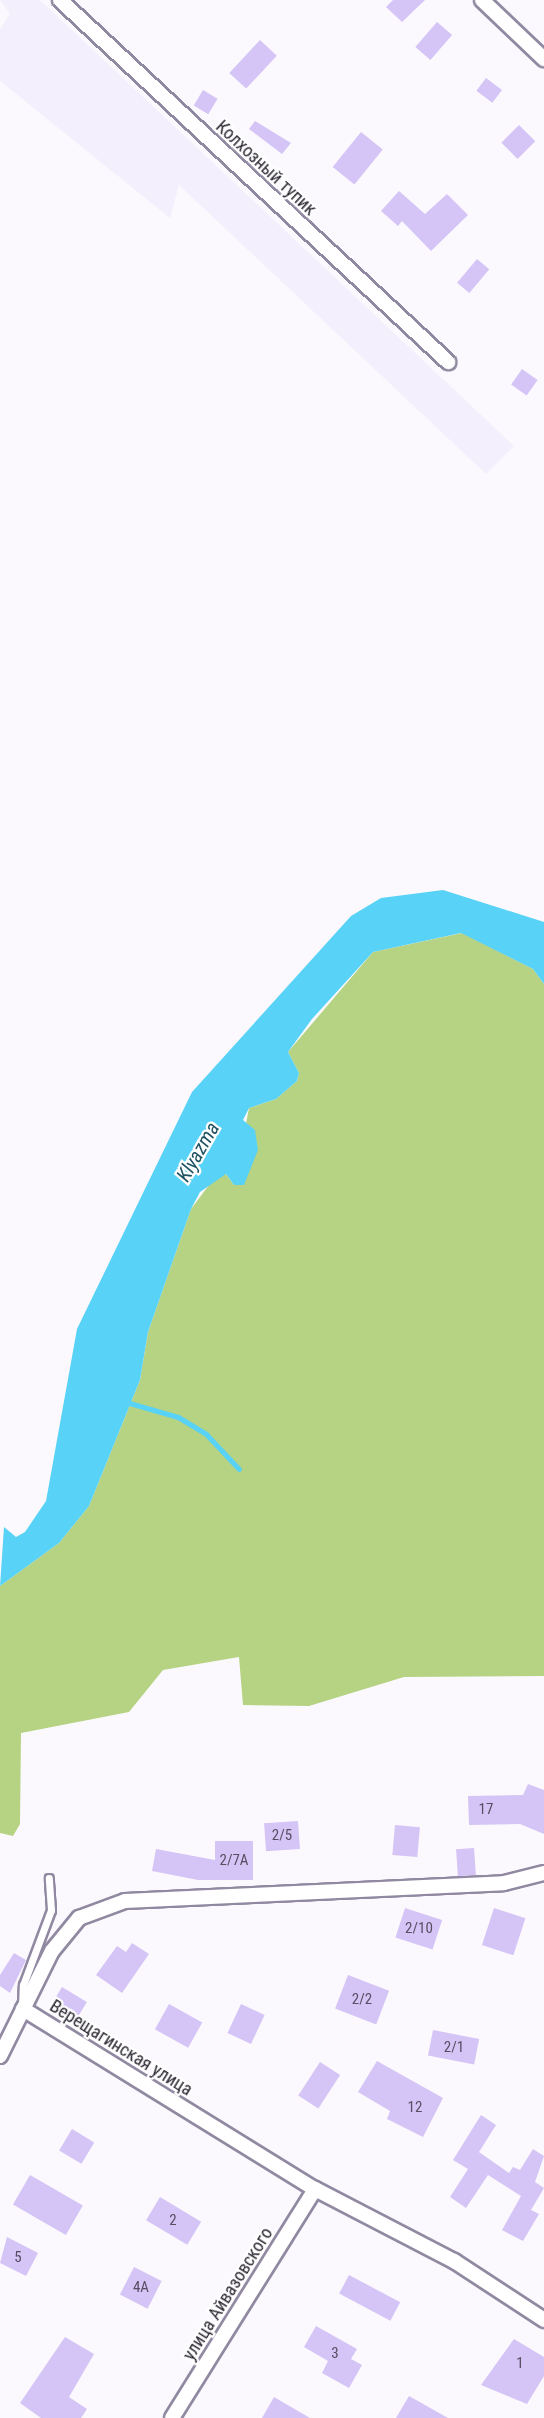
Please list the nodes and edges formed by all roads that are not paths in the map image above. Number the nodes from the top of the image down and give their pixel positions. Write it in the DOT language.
graph roads {
  1 [pos="60,0"];
  2 [pos="482,0"];
  3 [pos="544,59"];
  4 [pos="448,362"];
  5 [pos="544,1873"];
  6 [pos="50,1878"];
  7 [pos="22,2009"];
  8 [pos="0,2056"];
  9 [pos="315,2188"];
  10 [pos="544,2320"];
  11 [pos="172,2418"];
  1 -- 4 [label="street, Колхозный тупик"];
  2 -- 3 [label="street"];
  5 -- 7 [label="street, Верещагинская улица"];
  6 -- 7 [label="lane"];
  7 -- 8 [label="street"];
  7 -- 9 [label="street, Верещагинская улица"];
  9 -- 10 [label="street, Верещагинская улица"];
  9 -- 11 [label="street, улица Айвазовского"];
}
